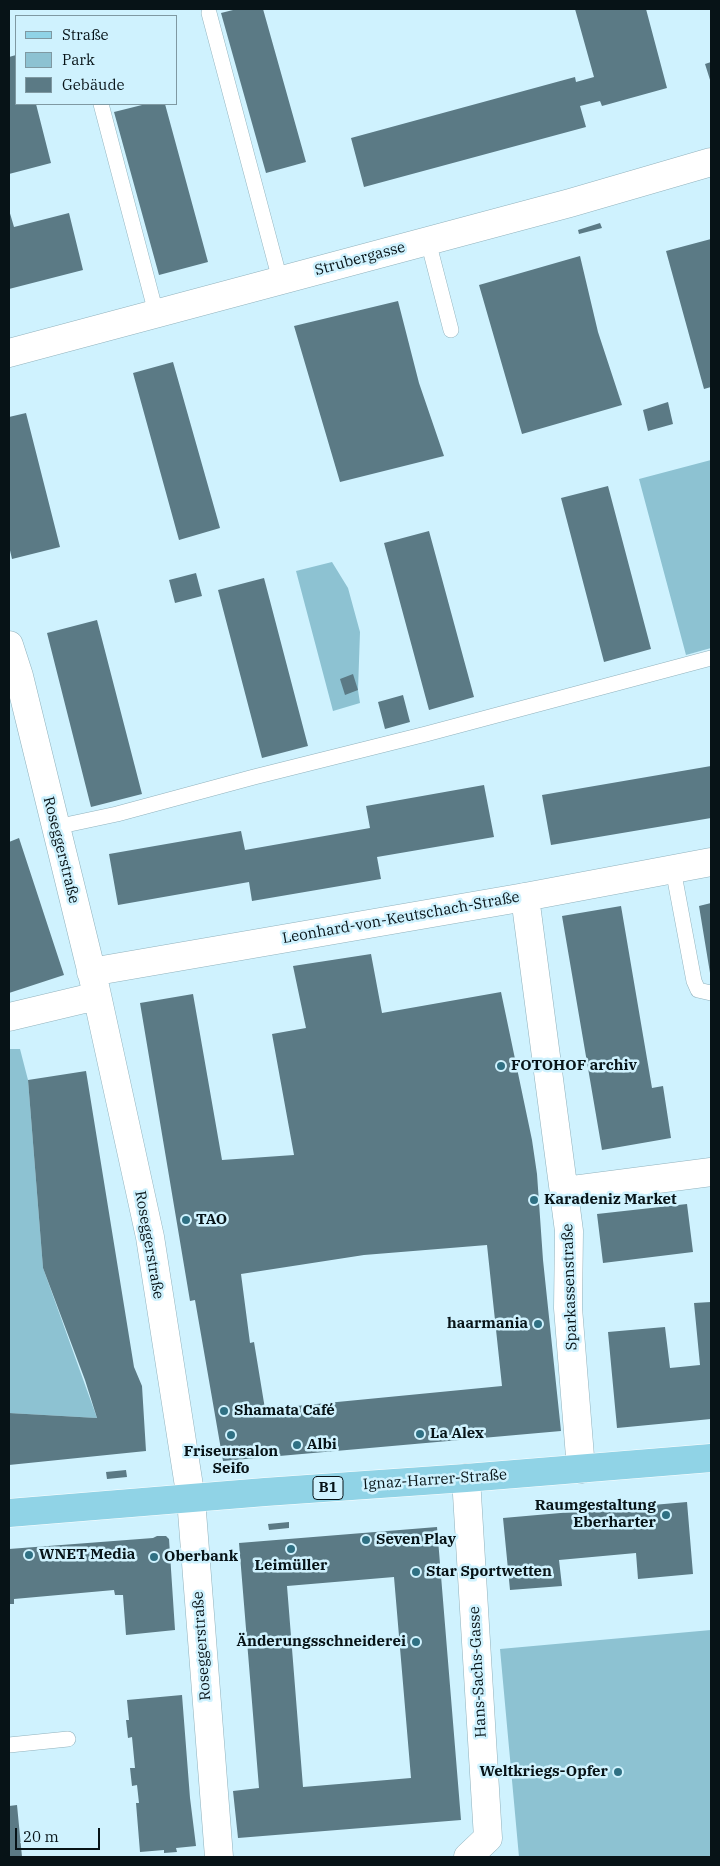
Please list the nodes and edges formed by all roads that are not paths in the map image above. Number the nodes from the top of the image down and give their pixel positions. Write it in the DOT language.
graph roads {
  1 [pos="209,13"];
  2 [pos="101,105"];
  3 [pos="711,162"];
  4 [pos="428,241"];
  5 [pos="280,280"];
  6 [pos="156,313"];
  7 [pos="451,330"];
  8 [pos="9,353"];
  9 [pos="9,644"];
  10 [pos="711,658"];
  11 [pos="56,827"];
  12 [pos="711,862"];
  13 [pos="673,869"];
  14 [pos="525,897"];
  15 [pos="94,984"];
  16 [pos="711,993"];
  17 [pos="9,1017"];
  18 [pos="711,1172"];
  19 [pos="565,1191"];
  20 [pos="711,1458"];
  21 [pos="581,1469"];
  22 [pos="466,1478"];
  23 [pos="191,1499"];
  24 [pos="9,1513"];
  25 [pos="68,1739"];
  26 [pos="9,1745"];
  27 [pos="219,1857"];
  28 [pos="468,1857"];
  1 -- 5 [label="lane"];
  2 -- 6 [label="lane"];
  3 -- 4 [label="street, Strubergasse"];
  4 -- 5 [label="street, Strubergasse"];
  4 -- 7 [label="lane"];
  5 -- 6 [label="street, Strubergasse"];
  6 -- 8 [label="street, Strubergasse"];
  9 -- 11 [label="street, Roseggerstraße"];
  10 -- 11 [label="lane"];
  11 -- 15 [label="street, Roseggerstraße"];
  12 -- 13 [label="street, Leonhard-von-Keutschach-Straße"];
  13 -- 14 [label="street, Leonhard-von-Keutschach-Straße"];
  13 -- 16 [label="lane"];
  14 -- 15 [label="street, Leonhard-von-Keutschach-Straße"];
  14 -- 19 [label="street, Sparkassenstraße"];
  15 -- 17 [label="street, Leonhard-von-Keutschach-Straße"];
  15 -- 23 [label="street, Roseggerstraße"];
  18 -- 19 [label="street"];
  19 -- 21 [label="street, Sparkassenstraße"];
  20 -- 21 [label="main road, Ignaz-Harrer-Straße / B1"];
  21 -- 22 [label="main road, Ignaz-Harrer-Straße / B1"];
  22 -- 23 [label="main road, Ignaz-Harrer-Straße / B1"];
  22 -- 28 [label="street, Hans-Sachs-Gasse"];
  23 -- 24 [label="main road, Ignaz-Harrer-Straße / B1"];
  23 -- 27 [label="street, Roseggerstraße"];
  25 -- 26 [label="lane"];
}
